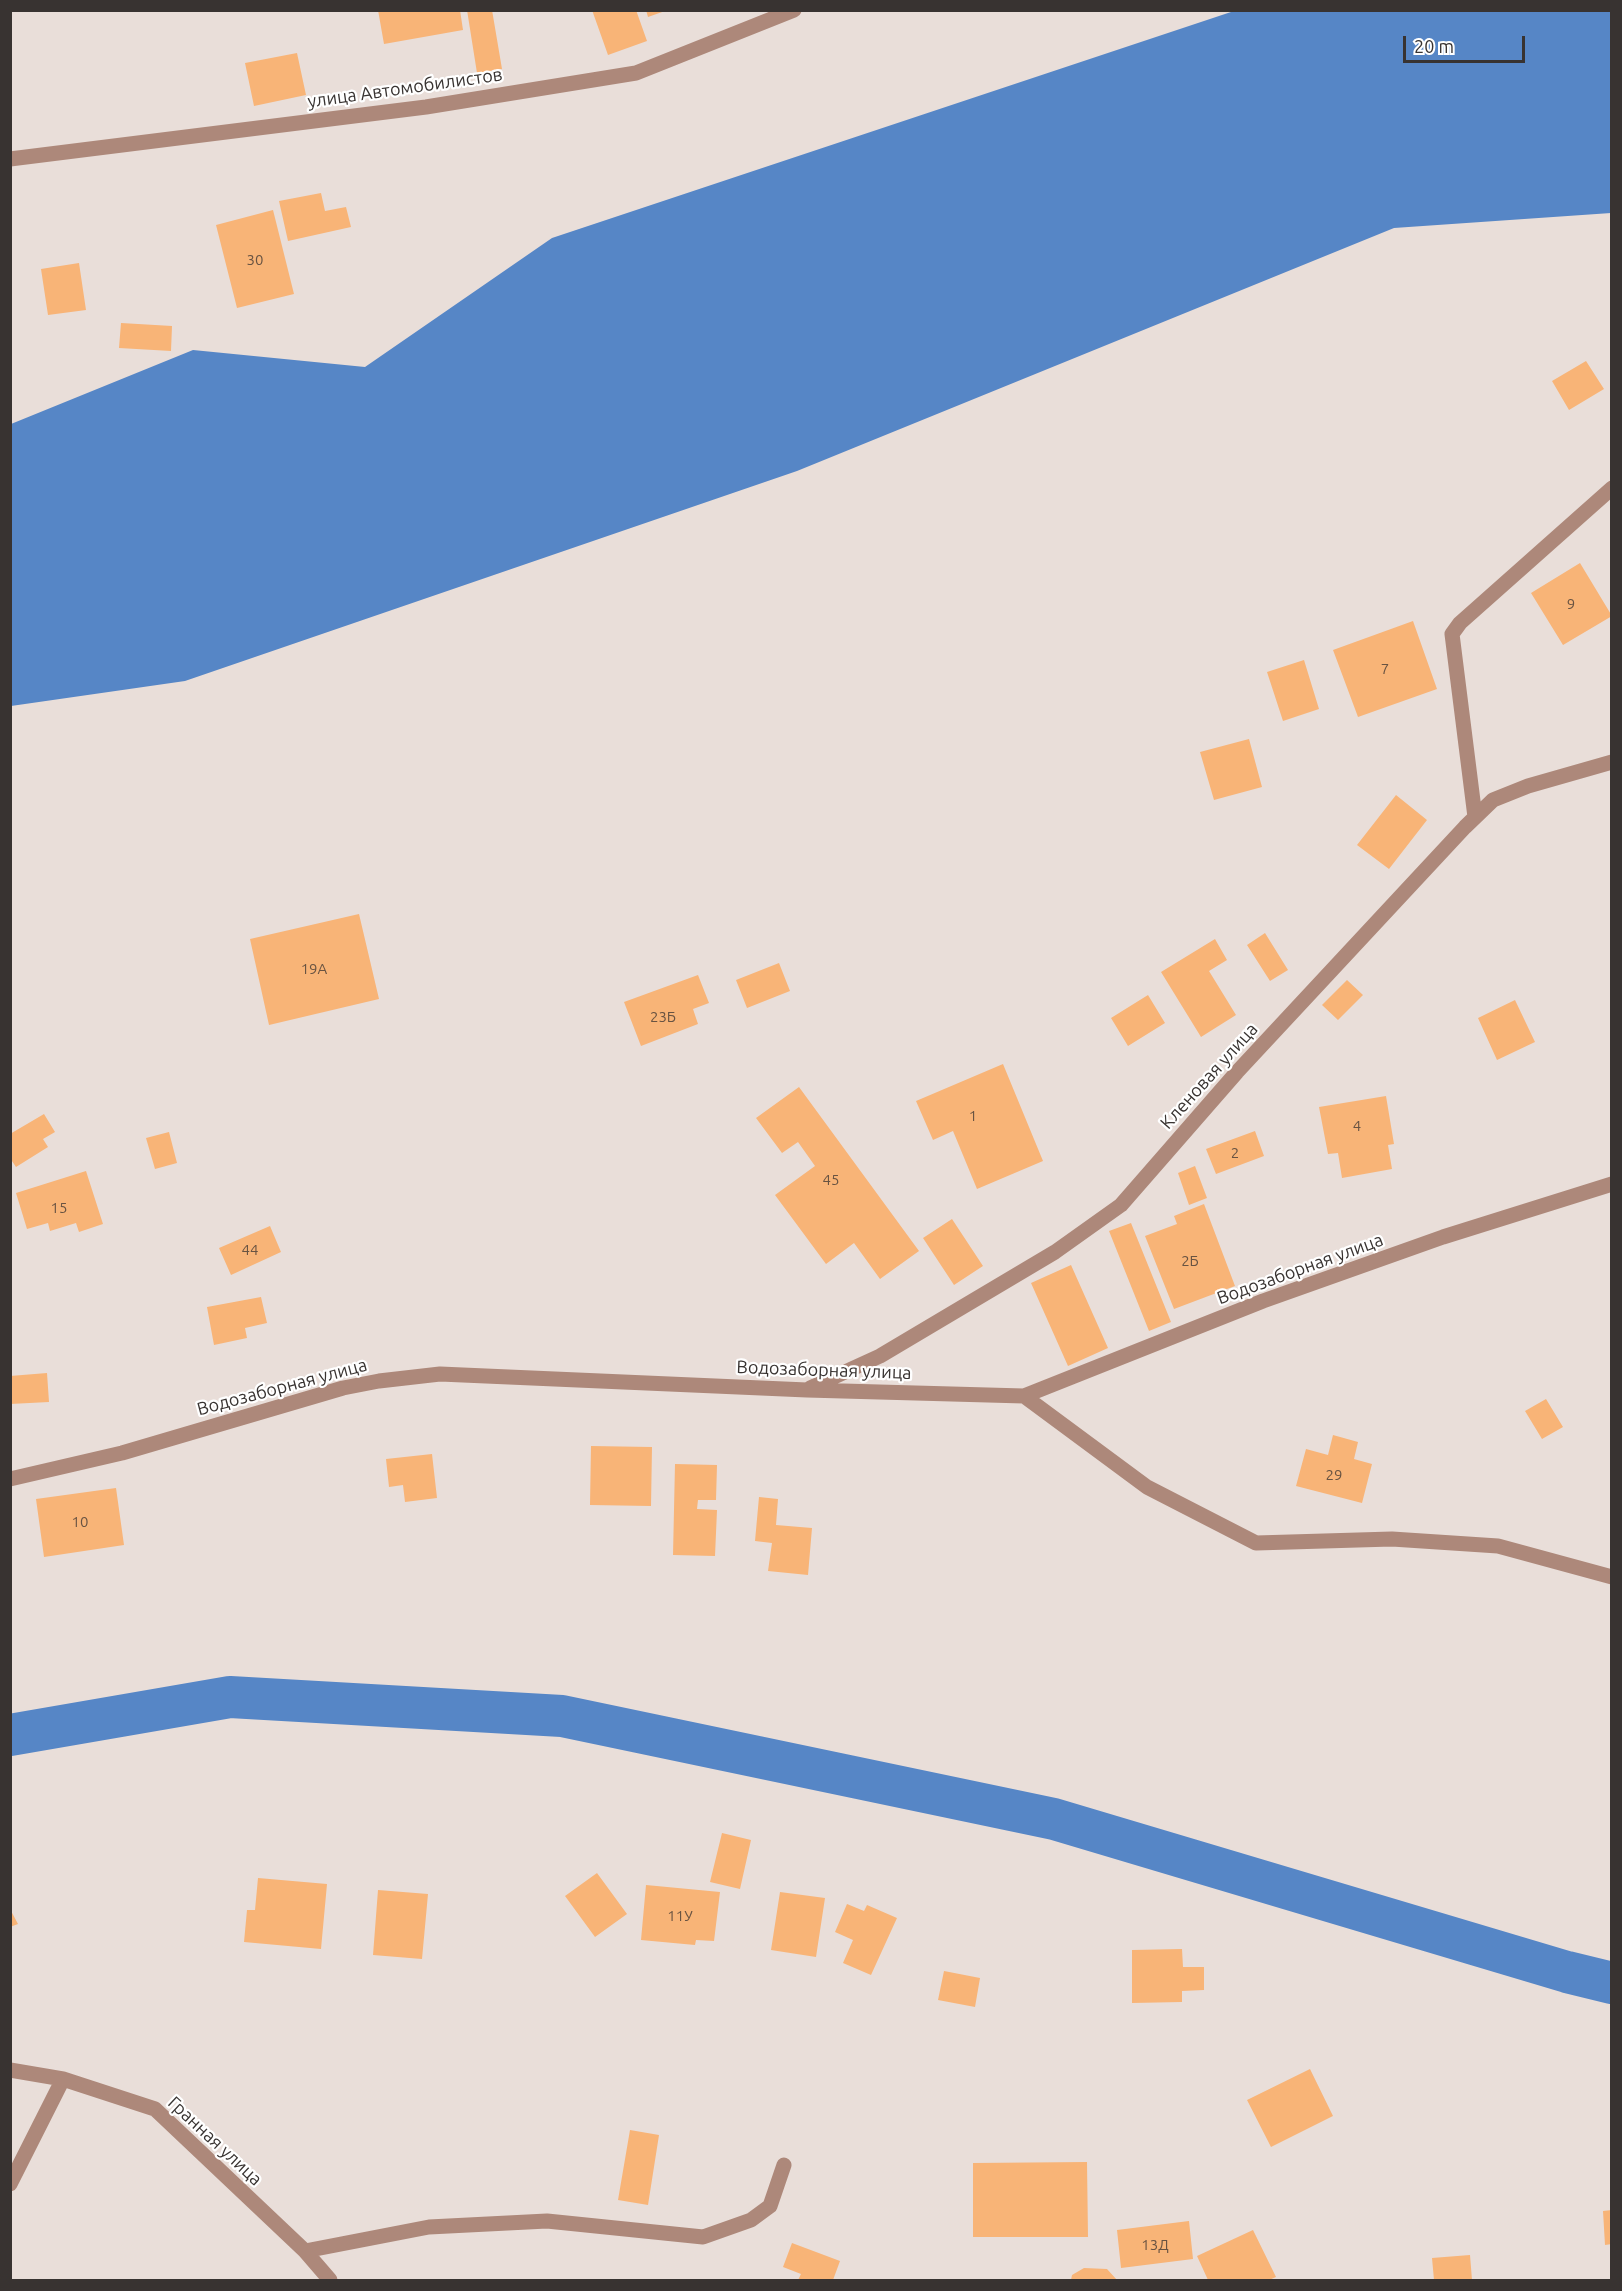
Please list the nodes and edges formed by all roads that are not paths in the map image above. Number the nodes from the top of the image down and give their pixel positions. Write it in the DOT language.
graph roads {
  1 [pos="794,10"];
  2 [pos="10,159"];
  3 [pos="1611,488"];
  4 [pos="1611,762"];
  5 [pos="1475,817"];
  6 [pos="1611,1184"];
  7 [pos="807,1390"];
  8 [pos="1024,1396"];
  9 [pos="10,1479"];
  10 [pos="1611,1577"];
  11 [pos="10,2070"];
  12 [pos="63,2079"];
  13 [pos="784,2165"];
  14 [pos="10,2184"];
  15 [pos="305,2251"];
  16 [pos="330,2280"];
  1 -- 2 [label="street, улица Автомобилистов"];
  3 -- 5 [label="street"];
  4 -- 5 [label="street, Кленовая улица"];
  5 -- 7 [label="street, Кленовая улица"];
  6 -- 8 [label="street, Водозаборная улица"];
  7 -- 8 [label="street, Водозаборная улица"];
  7 -- 9 [label="street, Водозаборная улица"];
  8 -- 10 [label="street"];
  11 -- 12 [label="street, Гранная улица"];
  12 -- 14 [label="street"];
  12 -- 15 [label="street, Гранная улица"];
  13 -- 15 [label="street"];
  15 -- 16 [label="street, Гранная улица"];
}
